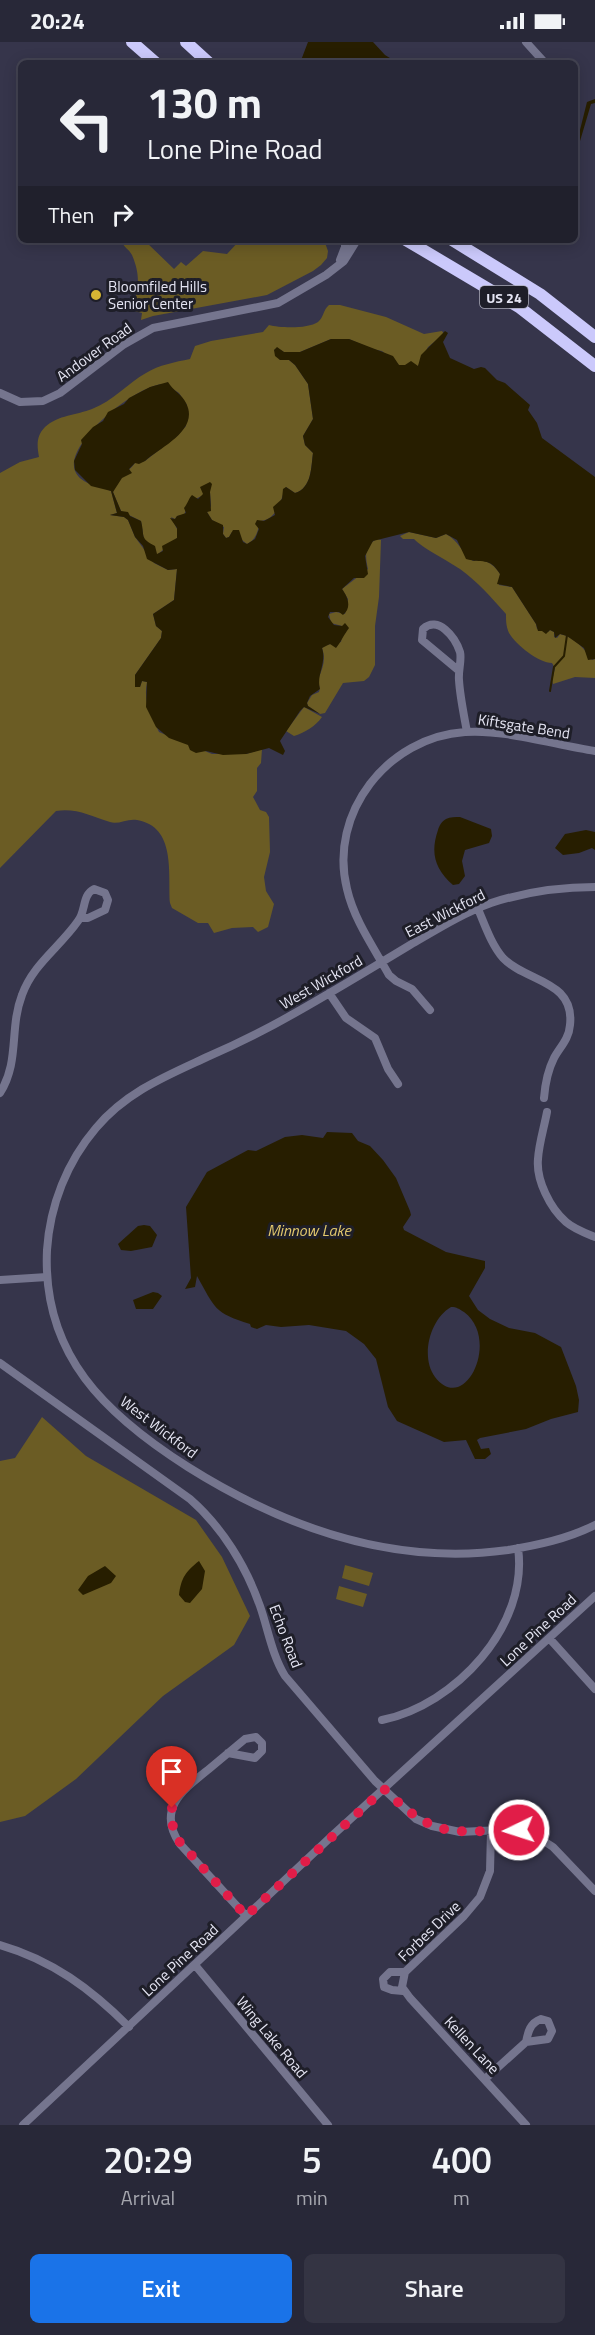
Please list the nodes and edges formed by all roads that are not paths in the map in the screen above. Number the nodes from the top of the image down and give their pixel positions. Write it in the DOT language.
graph roads {
  1 [pos="132,42"];
  2 [pos="186,42"];
  3 [pos="526,42"];
  4 [pos="153,60"];
  5 [pos="203,60"];
  6 [pos="542,60"];
  7 [pos="345,243"];
  8 [pos="355,243"];
  9 [pos="411,243"];
  10 [pos="457,243"];
  11 [pos="337,266"];
  12 [pos="595,337"];
  13 [pos="595,366"];
  14 [pos="0,393"];
  15 [pos="458,670"];
  16 [pos="467,732"];
  17 [pos="595,751"];
  18 [pos="595,887"];
  19 [pos="478,909"];
  20 [pos="81,918"];
  21 [pos="382,962"];
  22 [pos="329,993"];
  23 [pos="430,1010"];
  24 [pos="398,1084"];
  25 [pos="0,1093"];
  26 [pos="544,1098"];
  27 [pos="547,1112"];
  28 [pos="595,1237"];
  29 [pos="47,1277"];
  30 [pos="0,1280"];
  31 [pos="0,1363"];
  32 [pos="595,1525"];
  33 [pos="518,1548"];
  34 [pos="595,1596"];
  35 [pos="549,1638"];
  36 [pos="595,1689"];
  37 [pos="382,1720"];
  38 [pos="228,1753"];
  39 [pos="384,1789"];
  40 [pos="491,1832"];
  41 [pos="595,1891"];
  42 [pos="246,1916"];
  43 [pos="0,1945"];
  44 [pos="195,1965"];
  45 [pos="405,1972"];
  46 [pos="403,1986"];
  47 [pos="129,2027"];
  48 [pos="526,2042"];
  49 [pos="485,2079"];
  50 [pos="23,2125"];
  51 [pos="328,2125"];
  52 [pos="526,2125"];
  1 -- 4 [label="highway"];
  2 -- 5 [label="highway"];
  3 -- 6 [label="street"];
  7 -- 11 [label="street"];
  8 -- 11 [label="street, Andover Road"];
  9 -- 13 [label="highway, US 24"];
  10 -- 12 [label="highway, US 24"];
  11 -- 14 [label="street, Andover Road"];
  15 -- 15 [label="street"];
  15 -- 16 [label="street"];
  16 -- 17 [label="street, Kiftsgate Bend"];
  16 -- 21 [label="street, Kiftsgate Bend"];
  18 -- 19 [label="street, East Wickford"];
  19 -- 21 [label="street, East Wickford"];
  19 -- 26 [label="street"];
  20 -- 25 [label="street"];
  21 -- 22 [label="street, West Wickford"];
  21 -- 23 [label="street, Kiftsgate Bend"];
  22 -- 24 [label="street"];
  22 -- 29 [label="street, West Wickford"];
  27 -- 28 [label="street"];
  29 -- 30 [label="street"];
  29 -- 33 [label="street, West Wickford"];
  31 -- 39 [label="street, Echo Road"];
  32 -- 33 [label="street, West Wickford"];
  33 -- 37 [label="street"];
  34 -- 35 [label="street, Lone Pine Road"];
  35 -- 36 [label="street"];
  35 -- 39 [label="street, Lone Pine Road"];
  38 -- 42 [label="street"];
  39 -- 40 [label="street, Echo Road"];
  39 -- 42 [label="street, Lone Pine Road"];
  40 -- 41 [label="street, Echo Road"];
  40 -- 45 [label="street, Forbes Drive"];
  42 -- 44 [label="street, Lone Pine Road"];
  43 -- 47 [label="street"];
  44 -- 47 [label="street, Lone Pine Road"];
  44 -- 51 [label="street, Wing Lake Road"];
  45 -- 46 [label="street, Forbes Drive"];
  45 -- 46 [label="street, Kellen Lane"];
  46 -- 49 [label="street, Kellen Lane"];
  47 -- 50 [label="street, Lone Pine Road"];
  48 -- 49 [label="street"];
  49 -- 52 [label="street, Kellen Lane"];
}
